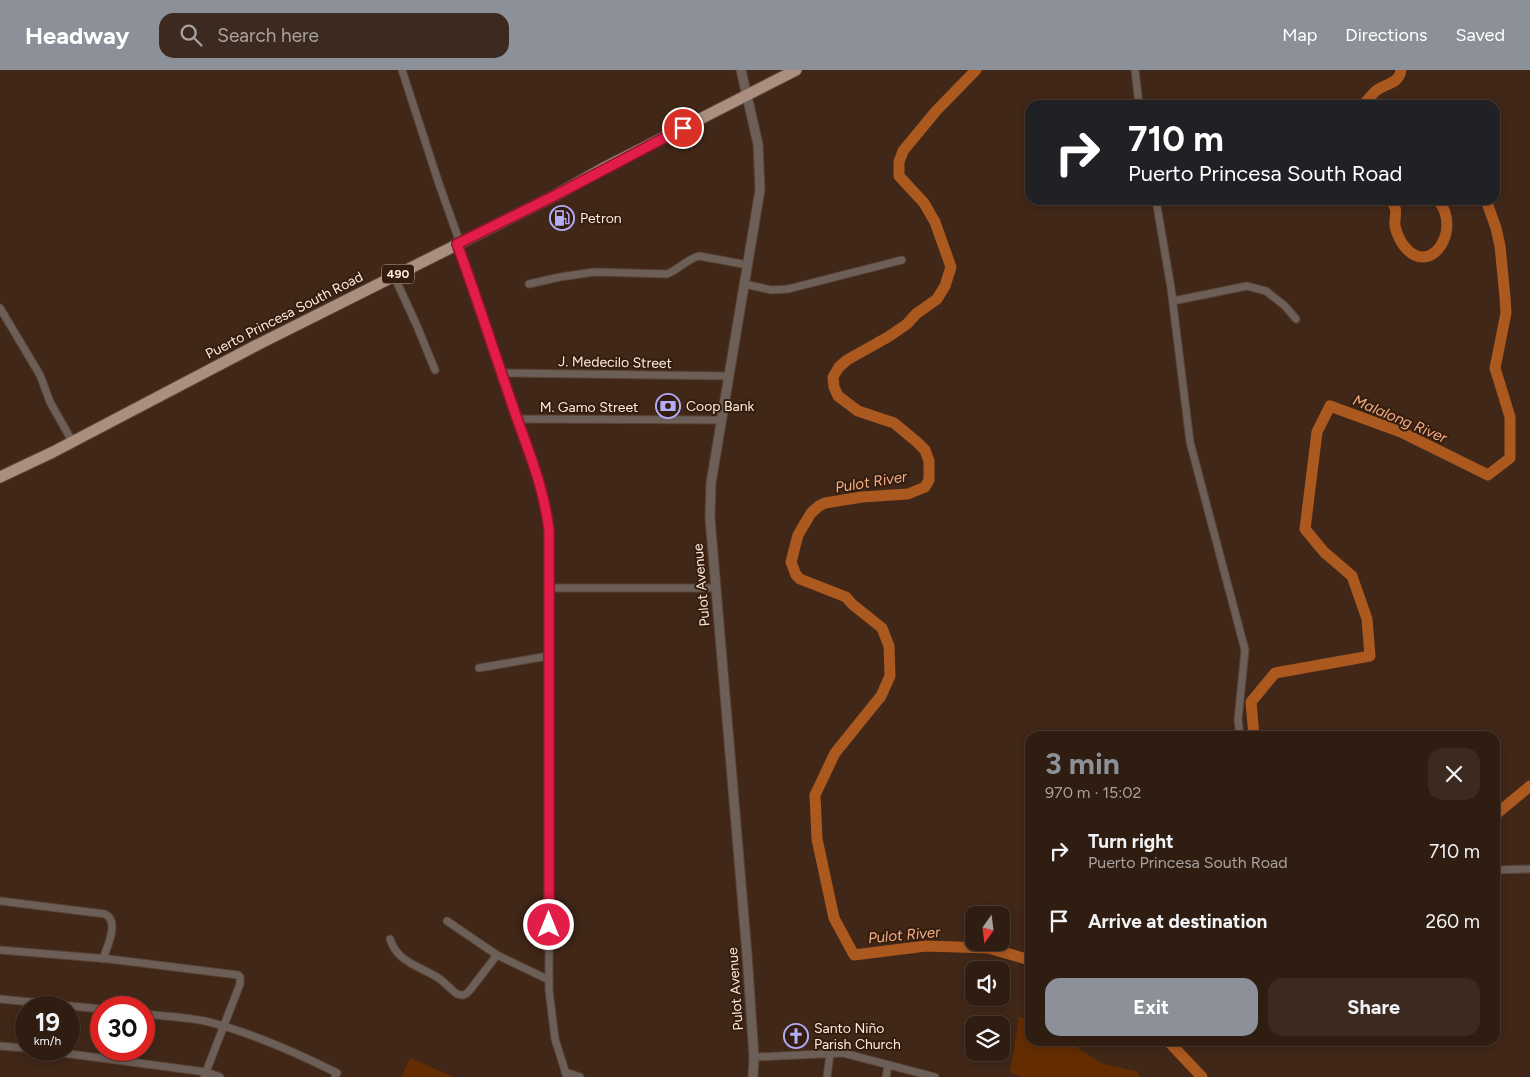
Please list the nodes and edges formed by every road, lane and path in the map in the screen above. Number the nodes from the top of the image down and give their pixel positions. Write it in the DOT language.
graph roads {
  1 [pos="402,70"];
  2 [pos="741,70"];
  3 [pos="796,70"];
  4 [pos="1135,70"];
  5 [pos="747,95"];
  6 [pos="1138,100"];
  7 [pos="1157,205"];
  8 [pos="459,243"];
  9 [pos="902,260"];
  10 [pos="748,265"];
  11 [pos="394,276"];
  12 [pos="529,284"];
  13 [pos="744,284"];
  14 [pos="1173,301"];
  15 [pos="0,308"];
  16 [pos="1296,319"];
  17 [pos="435,370"];
  18 [pos="501,373"];
  19 [pos="728,376"];
  20 [pos="517,419"];
  21 [pos="721,420"];
  22 [pos="72,441"];
  23 [pos="0,477"];
  24 [pos="549,588"];
  25 [pos="716,588"];
  26 [pos="548,656"];
  27 [pos="478,668"];
  28 [pos="1239,731"];
  29 [pos="1530,869"];
  30 [pos="1500,870"];
  31 [pos="0,901"];
  32 [pos="447,921"];
  33 [pos="390,939"];
  34 [pos="0,950"];
  35 [pos="496,954"];
  36 [pos="103,959"];
  37 [pos="549,980"];
  38 [pos="0,999"];
  39 [pos="90,1008"];
  40 [pos="155,1015"];
  41 [pos="224,1026"];
  42 [pos="0,1046"];
  43 [pos="15,1047"];
  44 [pos="830,1054"];
  45 [pos="80,1056"];
  46 [pos="754,1056"];
  47 [pos="888,1066"];
  48 [pos="205,1074"];
  49 [pos="566,1075"];
  50 [pos="220,1077"];
  51 [pos="335,1077"];
  52 [pos="580,1077"];
  53 [pos="753,1077"];
  54 [pos="828,1077"];
  55 [pos="886,1077"];
  56 [pos="935,1077"];
  1 -- 8 [label="street"];
  2 -- 5 [label="street, Pulot Avenue"];
  3 -- 5 [label="main road, Puerto Princesa South Road / 490"];
  4 -- 6 [label="street"];
  5 -- 8 [label="main road, Puerto Princesa South Road / 490"];
  5 -- 10 [label="street, Pulot Avenue"];
  7 -- 14 [label="street"];
  8 -- 11 [label="main road, Puerto Princesa South Road / 490"];
  8 -- 18 [label="street"];
  9 -- 13 [label="street"];
  10 -- 12 [label="street"];
  10 -- 13 [label="street, Pulot Avenue"];
  11 -- 17 [label="street"];
  11 -- 22 [label="main road, Puerto Princesa South Road / 490"];
  13 -- 19 [label="street, Pulot Avenue"];
  14 -- 16 [label="street"];
  14 -- 28 [label="street"];
  15 -- 22 [label="street"];
  18 -- 19 [label="street, J. Medecilo Street"];
  18 -- 20 [label="street"];
  19 -- 21 [label="street, Pulot Avenue"];
  20 -- 21 [label="street, M. Gamo Street"];
  20 -- 24 [label="street"];
  21 -- 25 [label="street, Pulot Avenue"];
  22 -- 23 [label="main road, Puerto Princesa South Road / 490"];
  24 -- 25 [label="street"];
  24 -- 26 [label="street"];
  25 -- 46 [label="street, Pulot Avenue"];
  26 -- 27 [label="street"];
  26 -- 37 [label="street"];
  29 -- 30 [label="street"];
  31 -- 36 [label="street"];
  32 -- 35 [label="street"];
  33 -- 35 [label="street"];
  34 -- 36 [label="street"];
  35 -- 37 [label="street"];
  36 -- 41 [label="street"];
  37 -- 49 [label="street"];
  38 -- 39 [label="street"];
  40 -- 41 [label="street"];
  41 -- 48 [label="street"];
  41 -- 51 [label="street"];
  42 -- 43 [label="street"];
  44 -- 46 [label="street"];
  44 -- 47 [label="street"];
  44 -- 54 [label="street"];
  45 -- 48 [label="street"];
  46 -- 53 [label="street, Pulot Avenue"];
  47 -- 55 [label="street"];
  47 -- 56 [label="street"];
  48 -- 50 [label="street"];
  49 -- 52 [label="street"];
}
